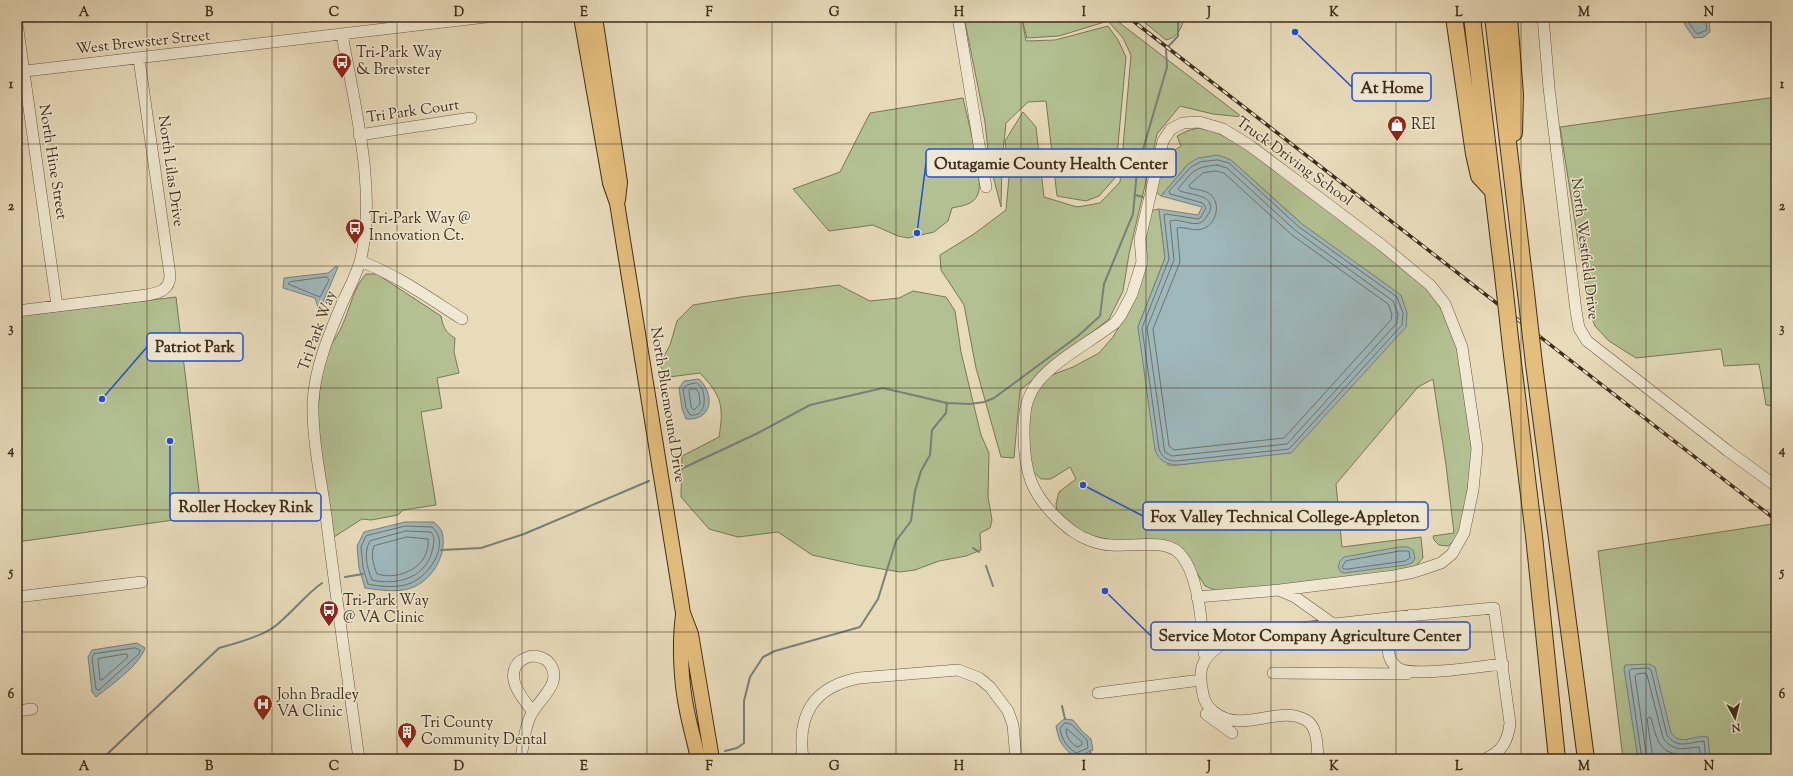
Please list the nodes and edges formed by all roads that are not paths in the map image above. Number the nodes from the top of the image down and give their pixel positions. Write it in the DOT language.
graph roads {
  1 [pos="486,17"];
  2 [pos="581,17"];
  3 [pos="595,17"];
  4 [pos="958,17"];
  5 [pos="1454,17"];
  6 [pos="1472,17"];
  7 [pos="1493,17"];
  8 [pos="1509,17"];
  9 [pos="1543,17"];
  10 [pos="468,18"];
  11 [pos="17,23"];
  12 [pos="342,34"];
  13 [pos="139,59"];
  14 [pos="20,72"];
  15 [pos="471,118"];
  16 [pos="359,134"];
  17 [pos="986,187"];
  18 [pos="1513,190"];
  19 [pos="1493,191"];
  20 [pos="617,203"];
  21 [pos="360,261"];
  22 [pos="57,306"];
  23 [pos="17,311"];
  24 [pos="462,319"];
  25 [pos="1776,486"];
  26 [pos="142,582"];
  27 [pos="1280,590"];
  28 [pos="17,597"];
  29 [pos="1197,597"];
  30 [pos="683,613"];
  31 [pos="1411,616"];
  32 [pos="1333,624"];
  33 [pos="1225,637"];
  34 [pos="1204,653"];
  35 [pos="1503,664"];
  36 [pos="1430,672"];
  37 [pos="1273,673"];
  38 [pos="1193,681"];
  39 [pos="1098,693"];
  40 [pos="32,709"];
  41 [pos="17,711"];
  42 [pos="533,712"];
  43 [pos="1232,733"];
  44 [pos="800,742"];
  45 [pos="359,759"];
  46 [pos="521,759"];
  47 [pos="698,759"];
  48 [pos="712,759"];
  49 [pos="796,759"];
  50 [pos="803,759"];
  51 [pos="1016,759"];
  52 [pos="1318,759"];
  53 [pos="1485,759"];
  54 [pos="1557,759"];
  55 [pos="1586,759"];
  1 -- 10 [label="street, West Brewster Street"];
  2 -- 20 [label="main road, North Bluemound Drive"];
  3 -- 20 [label="main road, North Bluemound Drive"];
  4 -- 17 [label="street"];
  5 -- 19 [label="highway"];
  6 -- 19 [label="highway"];
  7 -- 18 [label="highway"];
  8 -- 18 [label="highway"];
  9 -- 25 [label="street, North Westfield Drive"];
  10 -- 12 [label="street, West Brewster Street"];
  11 -- 14 [label="street, North Hine Street"];
  12 -- 13 [label="street, West Brewster Street"];
  12 -- 16 [label="street, Tri Park Way"];
  13 -- 14 [label="street, West Brewster Street"];
  13 -- 22 [label="street, North Lilas Drive"];
  14 -- 22 [label="street, North Hine Street"];
  15 -- 16 [label="street, Tri Park Court"];
  16 -- 21 [label="street, Tri Park Way"];
  18 -- 55 [label="highway, bridge"];
  19 -- 54 [label="highway, bridge"];
  20 -- 30 [label="main road, North Bluemound Drive"];
  21 -- 24 [label="street"];
  21 -- 45 [label="street, Tri Park Way"];
  22 -- 23 [label="street"];
  26 -- 28 [label="street"];
  27 -- 29 [label="street, Truck Driving School"];
  27 -- 29 [label="street, Truck Driving School"];
  27 -- 32 [label="street"];
  29 -- 34 [label="street, Truck Driving School"];
  30 -- 47 [label="main road, North Bluemound Drive"];
  30 -- 48 [label="main road, North Bluemound Drive"];
  31 -- 32 [label="street"];
  31 -- 35 [label="street"];
  31 -- 36 [label="street"];
  32 -- 52 [label="street"];
  33 -- 34 [label="street"];
  34 -- 38 [label="street"];
  35 -- 36 [label="street"];
  35 -- 53 [label="street"];
  36 -- 37 [label="street"];
  38 -- 39 [label="street"];
  38 -- 43 [label="street"];
  40 -- 41 [label="street"];
  42 -- 42 [label="street"];
  42 -- 46 [label="street"];
  44 -- 49 [label="street"];
  44 -- 50 [label="street"];
  44 -- 51 [label="street"];
}
